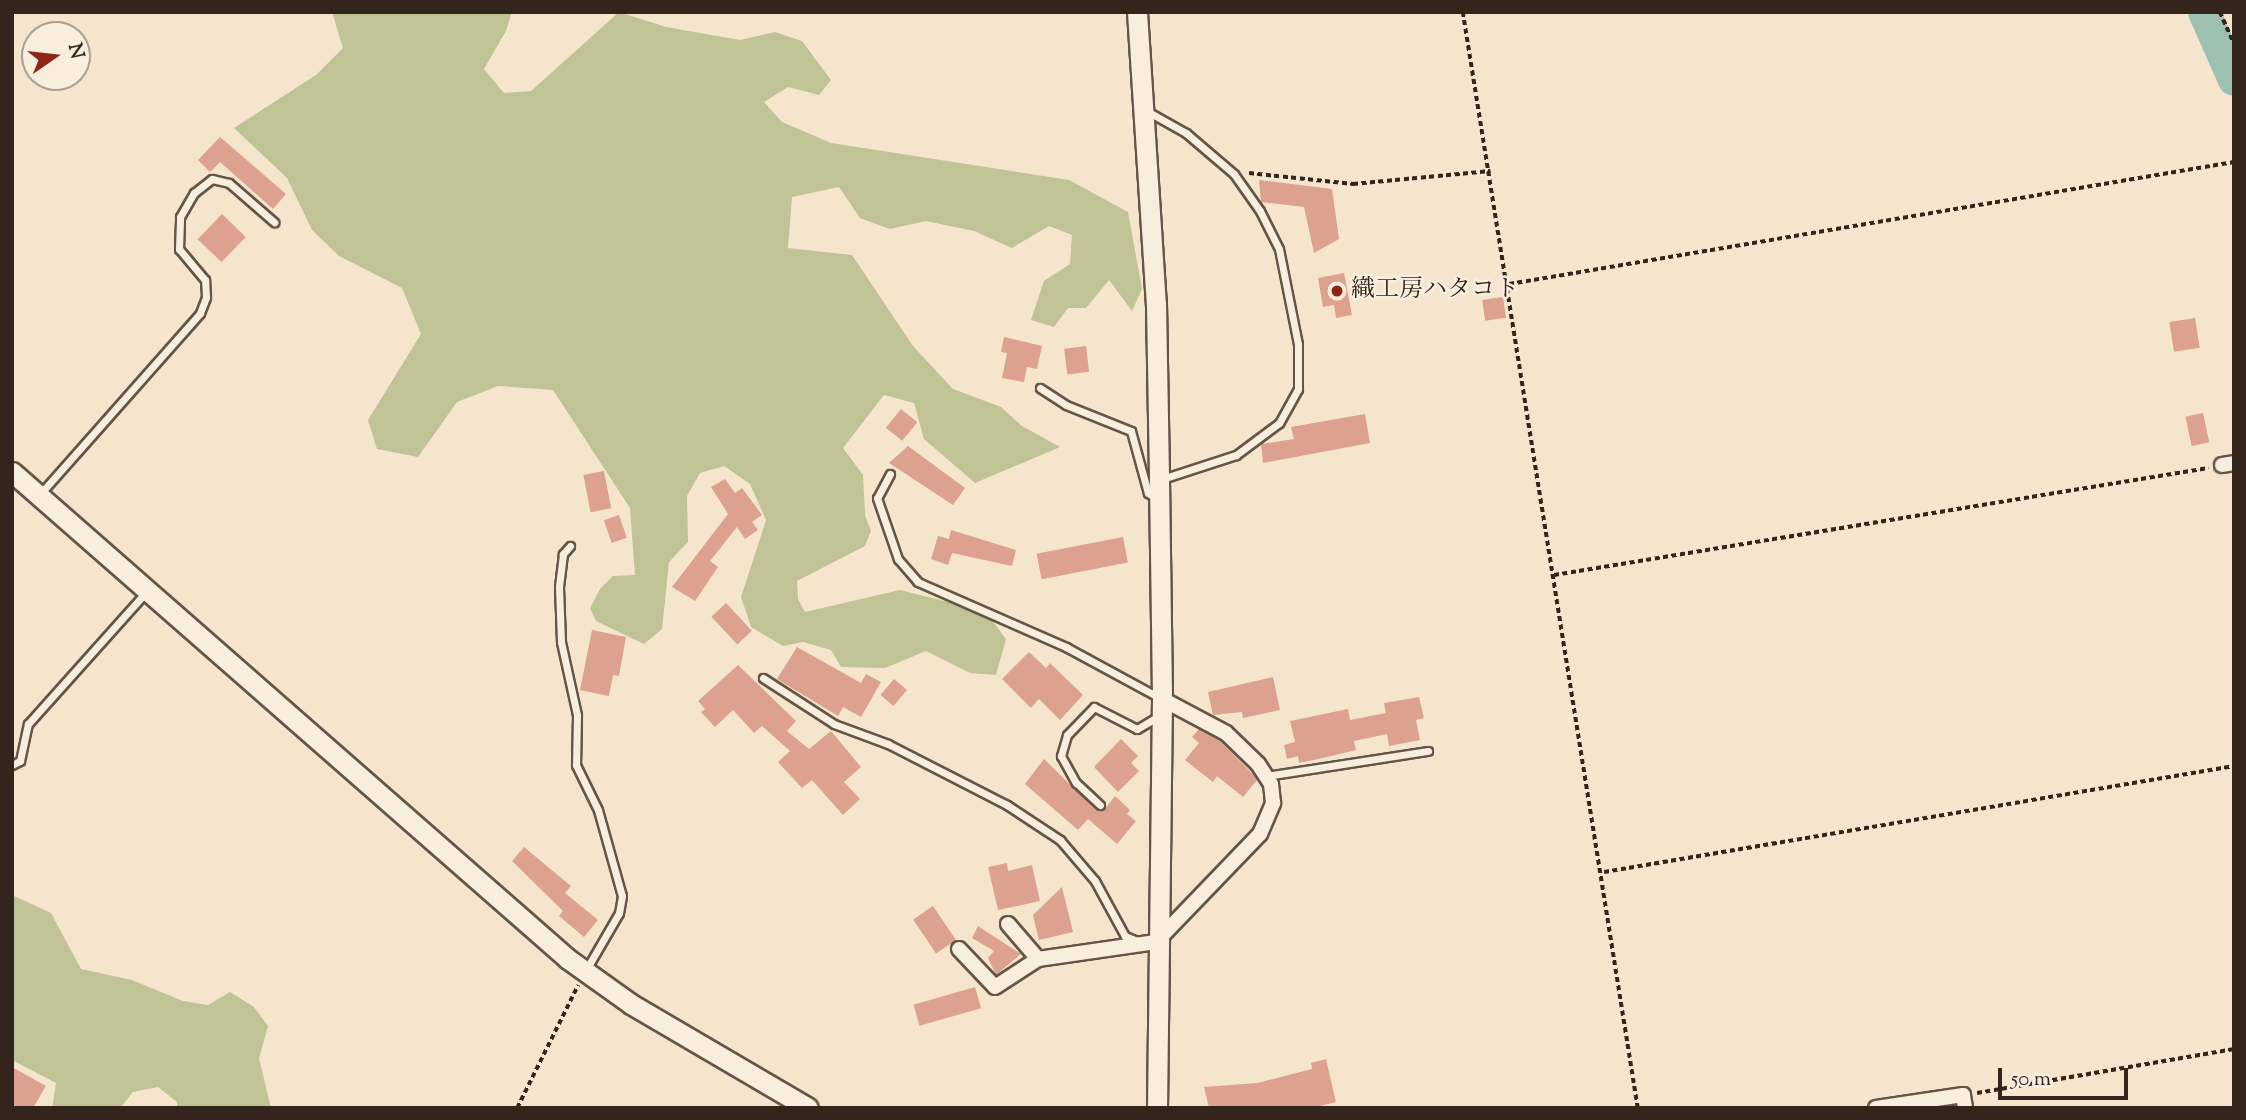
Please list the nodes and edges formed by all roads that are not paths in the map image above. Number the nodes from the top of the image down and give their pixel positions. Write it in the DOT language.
graph roads {
  1 [pos="1137,12"];
  2 [pos="1145,110"];
  3 [pos="274,222"];
  4 [pos="1040,388"];
  5 [pos="12,472"];
  6 [pos="890,474"];
  7 [pos="1159,480"];
  8 [pos="38,496"];
  9 [pos="1159,501"];
  10 [pos="570,546"];
  11 [pos="147,592"];
  12 [pos="763,678"];
  13 [pos="1161,707"];
  14 [pos="1428,751"];
  15 [pos="12,765"];
  16 [pos="1266,776"];
  17 [pos="1100,804"];
  18 [pos="1008,924"];
  19 [pos="1149,942"];
  20 [pos="958,950"];
  21 [pos="1038,959"];
  22 [pos="585,971"];
  23 [pos="1964,1102"];
  24 [pos="808,1108"];
  25 [pos="1157,1108"];
  26 [pos="1876,1108"];
  1 -- 2 [label="street"];
  2 -- 7 [label="street"];
  2 -- 7 [label="lane"];
  3 -- 8 [label="lane"];
  4 -- 9 [label="lane"];
  5 -- 8 [label="street"];
  6 -- 13 [label="lane"];
  7 -- 9 [label="street"];
  8 -- 11 [label="street"];
  9 -- 13 [label="street"];
  10 -- 22 [label="lane"];
  11 -- 15 [label="lane"];
  11 -- 22 [label="street"];
  12 -- 19 [label="lane"];
  13 -- 16 [label="street"];
  13 -- 17 [label="lane"];
  13 -- 19 [label="street"];
  14 -- 16 [label="lane"];
  16 -- 19 [label="street"];
  18 -- 21 [label="street"];
  19 -- 21 [label="street"];
  19 -- 25 [label="street"];
  20 -- 21 [label="street"];
  22 -- 24 [label="street"];
  23 -- 26 [label="street"];
}
